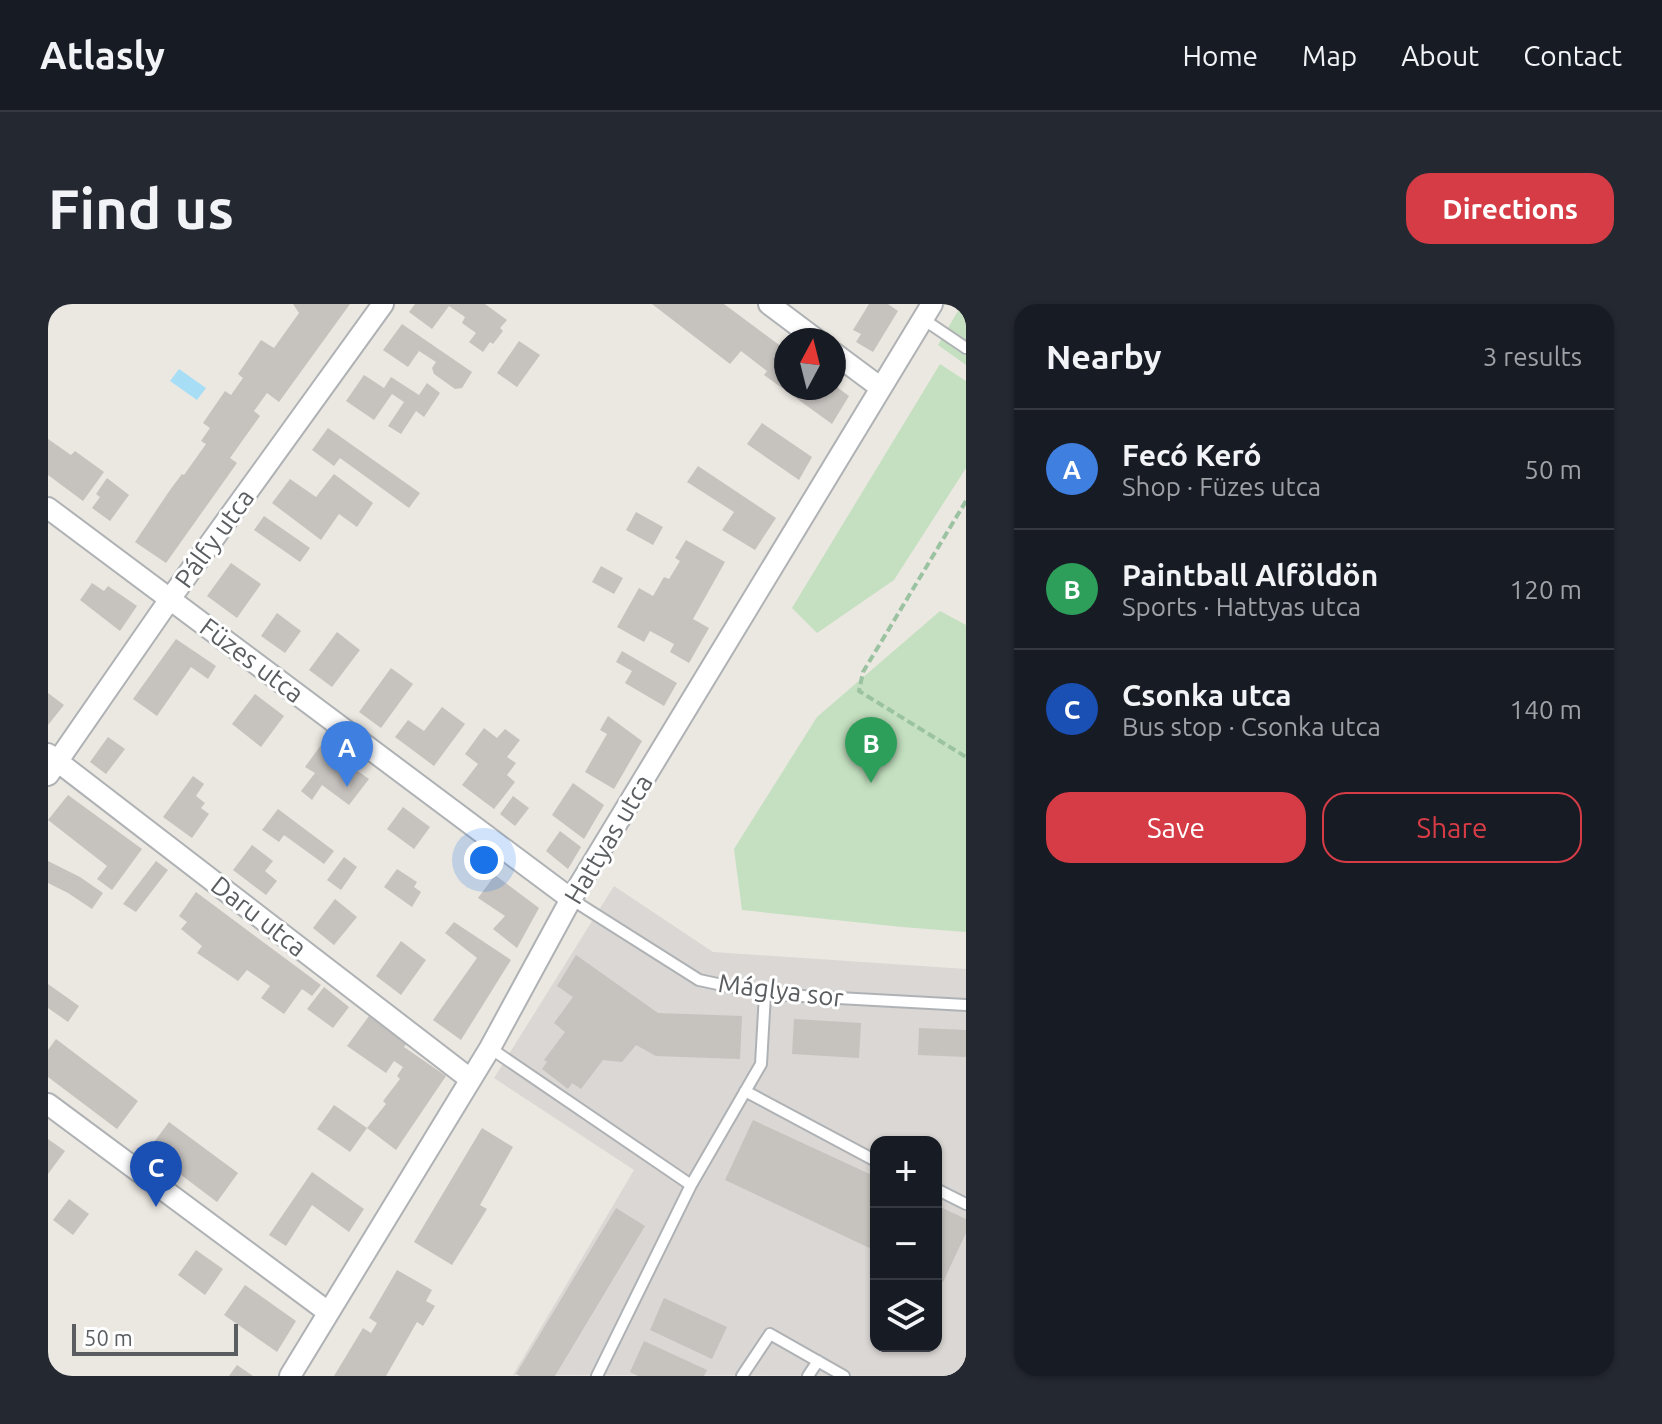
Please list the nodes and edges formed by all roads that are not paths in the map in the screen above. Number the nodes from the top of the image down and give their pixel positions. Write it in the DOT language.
graph roads {
  1 [pos="383,304"];
  2 [pos="769,304"];
  3 [pos="927,311"];
  4 [pos="801,328"];
  5 [pos="966,348"];
  6 [pos="846,362"];
  7 [pos="881,388"];
  8 [pos="48,508"];
  9 [pos="170,599"];
  10 [pos="51,763"];
  11 [pos="571,899"];
  12 [pos="765,994"];
  13 [pos="966,1005"];
  14 [pos="490,1048"];
  15 [pos="470,1079"];
  16 [pos="745,1091"];
  17 [pos="48,1104"];
  18 [pos="870,1158"];
  19 [pos="691,1185"];
  20 [pos="942,1192"];
  21 [pos="966,1204"];
  22 [pos="328,1312"];
  23 [pos="818,1361"];
  24 [pos="290,1376"];
  25 [pos="597,1376"];
  26 [pos="742,1376"];
  27 [pos="808,1376"];
  28 [pos="844,1376"];
  1 -- 9 [label="street, Pálfy utca"];
  2 -- 4 [label="street"];
  3 -- 5 [label="lane"];
  3 -- 7 [label="street, Hattyas utca"];
  6 -- 7 [label="street"];
  7 -- 11 [label="street, Hattyas utca"];
  8 -- 9 [label="street, Füzes utca"];
  9 -- 10 [label="street, Pálfy utca"];
  9 -- 11 [label="street, Füzes utca"];
  10 -- 15 [label="street, Daru utca"];
  11 -- 12 [label="lane, Máglya sor"];
  11 -- 14 [label="street, Hattyas utca"];
  12 -- 13 [label="lane, Máglya sor"];
  12 -- 16 [label="lane"];
  14 -- 15 [label="street, Hattyas utca"];
  14 -- 19 [label="lane"];
  15 -- 22 [label="street, Hattyas utca"];
  16 -- 18 [label="lane"];
  16 -- 19 [label="lane"];
  17 -- 22 [label="street"];
  19 -- 25 [label="lane"];
  20 -- 21 [label="lane"];
  22 -- 24 [label="street, Hattyas utca"];
  23 -- 26 [label="lane"];
  23 -- 27 [label="lane"];
  23 -- 28 [label="lane"];
}
